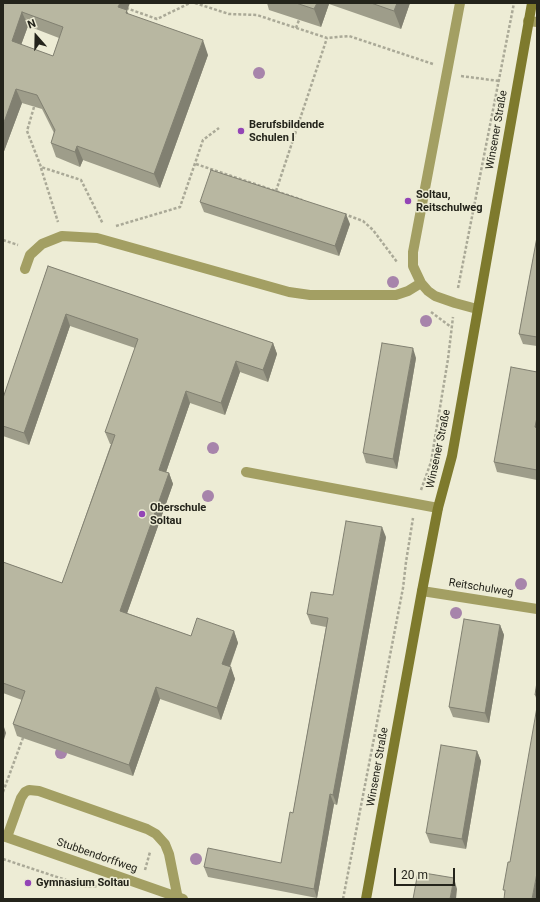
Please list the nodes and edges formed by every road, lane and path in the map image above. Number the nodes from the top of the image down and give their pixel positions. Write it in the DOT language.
graph roads {
  1 [pos="190,3"];
  2 [pos="195,3"];
  3 [pos="460,3"];
  4 [pos="514,3"];
  5 [pos="532,3"];
  6 [pos="124,8"];
  7 [pos="300,20"];
  8 [pos="533,22"];
  9 [pos="296,28"];
  10 [pos="326,38"];
  11 [pos="447,74"];
  12 [pos="498,81"];
  13 [pos="517,85"];
  14 [pos="34,107"];
  15 [pos="218,128"];
  16 [pos="196,164"];
  17 [pos="41,167"];
  18 [pos="276,191"];
  19 [pos="305,201"];
  20 [pos="341,213"];
  21 [pos="106,229"];
  22 [pos="62,236"];
  23 [pos="104,240"];
  24 [pos="397,262"];
  25 [pos="24,268"];
  26 [pos="421,283"];
  27 [pos="455,303"];
  28 [pos="477,309"];
  29 [pos="246,472"];
  30 [pos="416,504"];
  31 [pos="438,508"];
  32 [pos="422,591"];
  33 [pos="537,609"];
  34 [pos="24,732"];
  35 [pos="5,782"];
  36 [pos="3,792"];
  37 [pos="156,834"];
  38 [pos="5,837"];
  39 [pos="3,859"];
  40 [pos="140,884"];
  41 [pos="100,886"];
  42 [pos="179,899"];
  43 [pos="343,899"];
  44 [pos="366,899"];
  1 -- 6 [label="path"];
  2 -- 9 [label="path"];
  3 -- 11 [label="street"];
  4 -- 12 [label="path"];
  5 -- 8 [label="main road, Winsener Straße"];
  7 -- 9 [label="path"];
  8 -- 13 [label="main road, Winsener Straße"];
  9 -- 10 [label="path"];
  10 -- 11 [label="path"];
  10 -- 18 [label="path"];
  11 -- 12 [label="path"];
  11 -- 26 [label="street"];
  12 -- 13 [label="path"];
  12 -- 27 [label="path"];
  13 -- 28 [label="main road, Winsener Straße"];
  14 -- 17 [label="path"];
  15 -- 16 [label="path"];
  16 -- 18 [label="path"];
  16 -- 21 [label="path"];
  17 -- 21 [label="path"];
  17 -- 22 [label="path"];
  18 -- 19 [label="path"];
  20 -- 24 [label="path"];
  21 -- 23 [label="path"];
  22 -- 23 [label="street"];
  22 -- 25 [label="street"];
  23 -- 26 [label="street"];
  26 -- 27 [label="street"];
  27 -- 28 [label="street"];
  27 -- 30 [label="path"];
  28 -- 31 [label="main road, Winsener Straße"];
  29 -- 30 [label="street"];
  30 -- 31 [label="street"];
  30 -- 43 [label="path"];
  31 -- 32 [label="main road, Winsener Straße"];
  32 -- 33 [label="street, Reitschulweg"];
  32 -- 44 [label="main road, Winsener Straße"];
  34 -- 35 [label="path"];
  35 -- 36 [label="path"];
  37 -- 38 [label="street"];
  37 -- 40 [label="path"];
  37 -- 42 [label="street"];
  38 -- 40 [label="street, Stubbendorffweg"];
  39 -- 41 [label="path"];
  40 -- 42 [label="street, Stubbendorffweg"];
}
